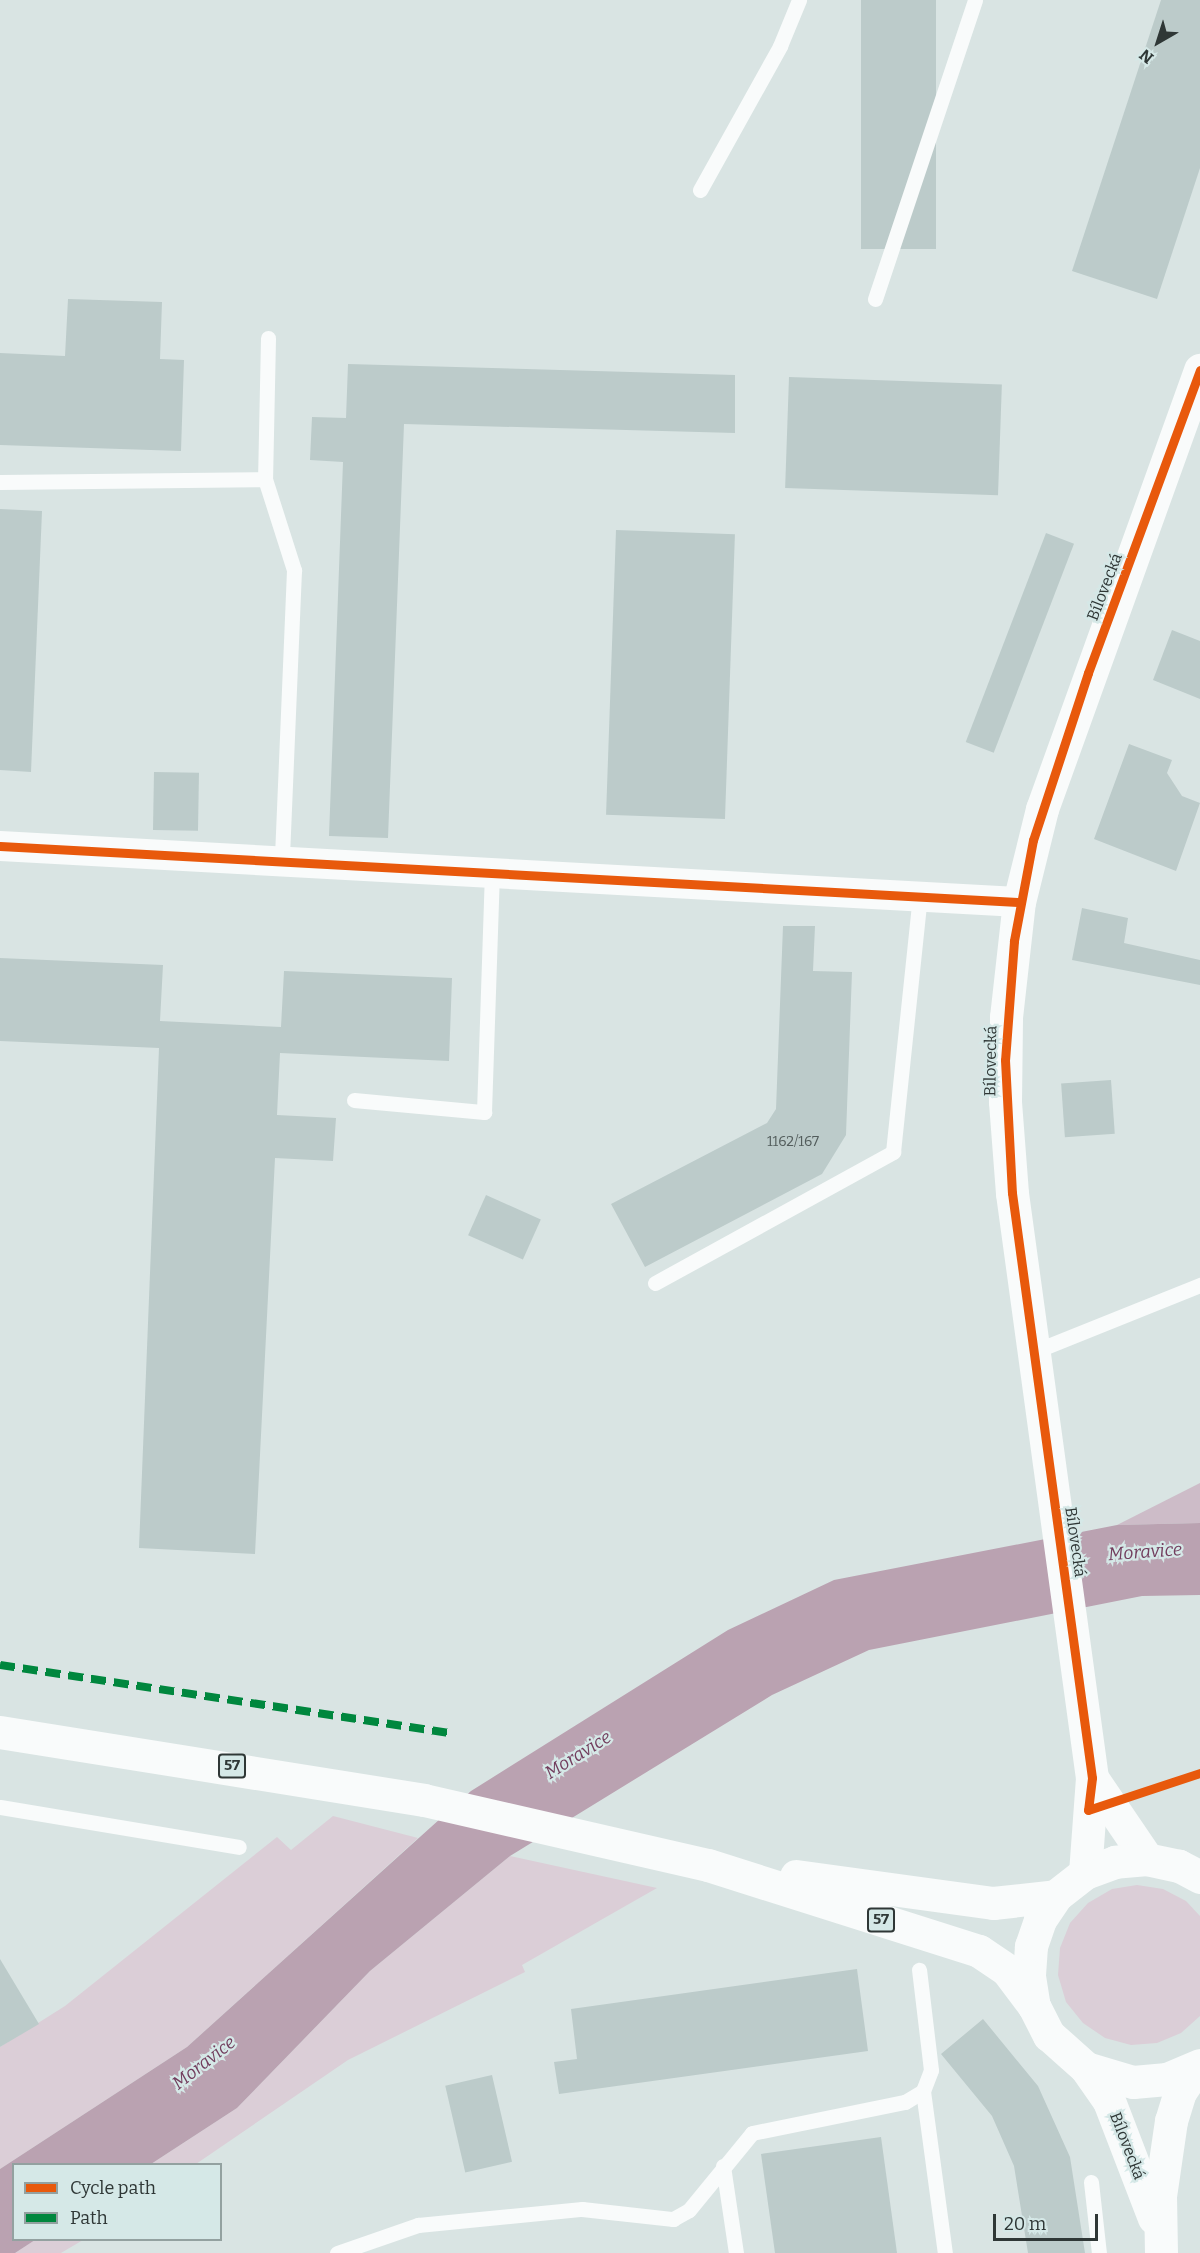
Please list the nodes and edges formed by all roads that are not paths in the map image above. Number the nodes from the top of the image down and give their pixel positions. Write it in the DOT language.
graph roads {
  1 [pos="800,0"];
  2 [pos="975,0"];
  3 [pos="700,190"];
  4 [pos="875,299"];
  5 [pos="268,338"];
  6 [pos="1200,370"];
  7 [pos="265,479"];
  8 [pos="0,482"];
  9 [pos="0,846"];
  10 [pos="282,862"];
  11 [pos="492,873"];
  12 [pos="920,897"];
  13 [pos="1019,902"];
  14 [pos="354,1100"];
  15 [pos="655,1283"];
  16 [pos="1200,1285"];
  17 [pos="1035,1366"];
  18 [pos="0,1732"];
  19 [pos="1092,1778"];
  20 [pos="0,1807"];
  21 [pos="239,1847"];
  22 [pos="1147,1859"];
  23 [pos="708,1864"];
  24 [pos="1085,1873"];
  25 [pos="1200,1877"];
  26 [pos="1056,1896"];
  27 [pos="919,1970"];
  28 [pos="1034,2006"];
  29 [pos="1199,2066"];
  30 [pos="1086,2068"];
  31 [pos="923,2091"];
  32 [pos="723,2166"];
  33 [pos="1091,2182"];
  34 [pos="1159,2241"];
  35 [pos="337,2253"];
  36 [pos="736,2253"];
  37 [pos="945,2253"];
  38 [pos="1099,2253"];
  1 -- 3 [label="lane"];
  2 -- 4 [label="lane"];
  5 -- 7 [label="lane"];
  6 -- 13 [label="main road, Bílovecká"];
  7 -- 8 [label="lane"];
  7 -- 10 [label="lane"];
  9 -- 10 [label="street"];
  10 -- 11 [label="street"];
  11 -- 12 [label="street"];
  11 -- 14 [label="lane"];
  12 -- 13 [label="street"];
  12 -- 15 [label="lane"];
  13 -- 17 [label="main road, Bílovecká"];
  16 -- 17 [label="lane"];
  17 -- 19 [label="main road, Bílovecká"];
  18 -- 23 [label="main road, 57"];
  19 -- 22 [label="main road"];
  19 -- 24 [label="main road"];
  20 -- 21 [label="lane"];
  22 -- 24 [label="main road, Bílovecká / 57"];
  22 -- 25 [label="main road, Bílovecká / 57"];
  23 -- 26 [label="main road, 57"];
  23 -- 28 [label="main road, 57"];
  24 -- 26 [label="main road, Bílovecká / 57"];
  26 -- 28 [label="main road, Bílovecká / 57"];
  27 -- 31 [label="lane"];
  28 -- 30 [label="main road, Bílovecká / 57"];
  29 -- 30 [label="main road, Bílovecká / 57"];
  29 -- 34 [label="main road, Bílovecká"];
  30 -- 34 [label="main road, Bílovecká"];
  31 -- 32 [label="lane"];
  31 -- 37 [label="lane"];
  32 -- 35 [label="lane"];
  32 -- 36 [label="lane"];
  33 -- 38 [label="lane"];
}
